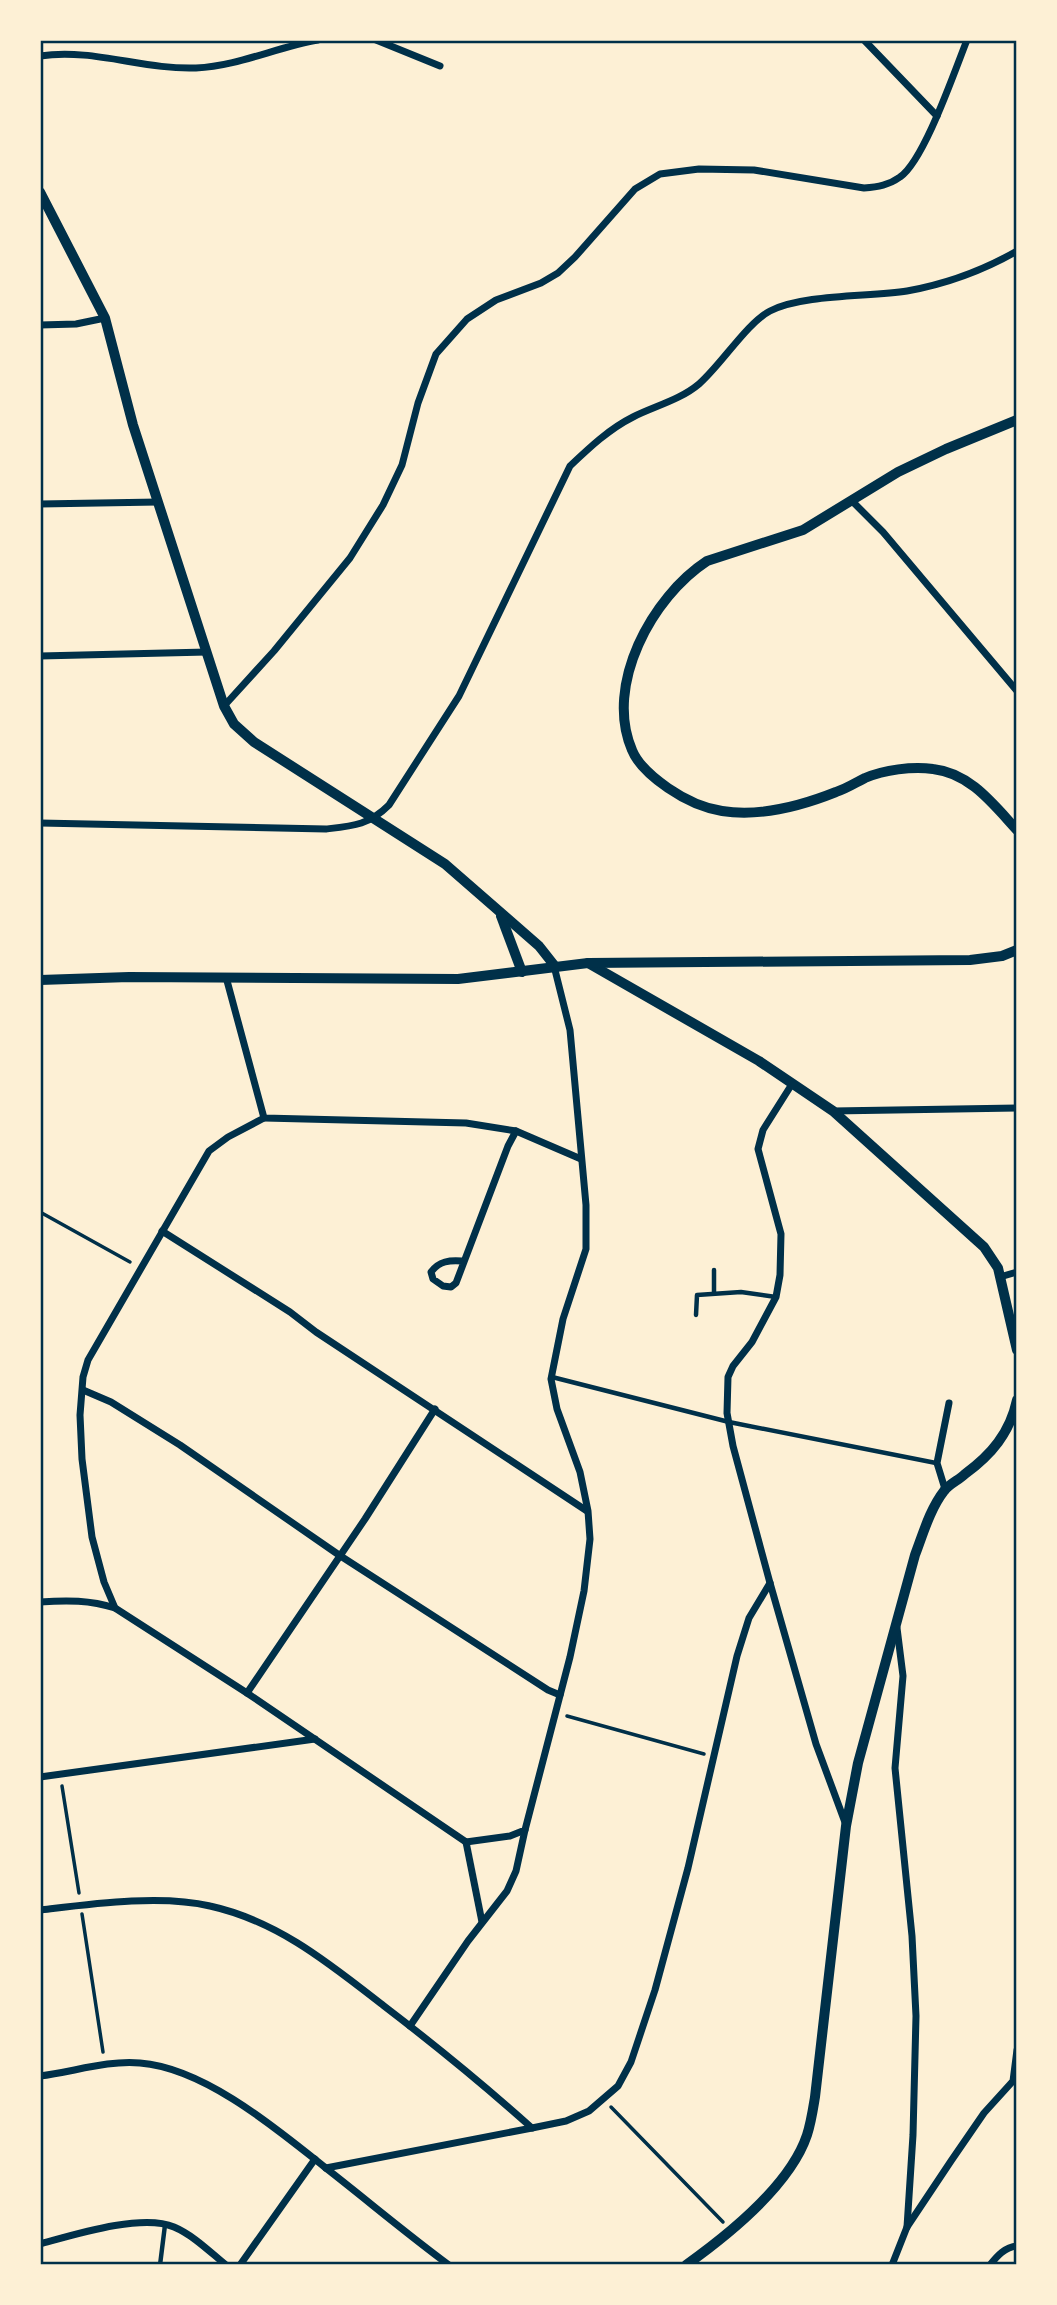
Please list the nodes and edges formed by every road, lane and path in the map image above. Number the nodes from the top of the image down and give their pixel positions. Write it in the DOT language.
graph roads {
  1 [pos="318,40"];
  2 [pos="376,40"];
  3 [pos="863,40"];
  4 [pos="967,40"];
  5 [pos="40,56"];
  6 [pos="440,66"];
  7 [pos="937,116"];
  8 [pos="40,192"];
  9 [pos="1017,251"];
  10 [pos="105,318"];
  11 [pos="40,325"];
  12 [pos="1017,420"];
  13 [pos="852,501"];
  14 [pos="158,502"];
  15 [pos="40,504"];
  16 [pos="207,652"];
  17 [pos="40,656"];
  18 [pos="1017,691"];
  19 [pos="224,706"];
  20 [pos="376,819"];
  21 [pos="40,823"];
  22 [pos="1017,830"];
  23 [pos="500,914"];
  24 [pos="1017,950"];
  25 [pos="588,963"];
  26 [pos="554,965"];
  27 [pos="522,972"];
  28 [pos="226,977"];
  29 [pos="40,980"];
  30 [pos="792,1084"];
  31 [pos="1017,1108"];
  32 [pos="833,1111"];
  33 [pos="264,1118"];
  34 [pos="516,1131"];
  35 [pos="581,1159"];
  36 [pos="40,1212"];
  37 [pos="162,1231"];
  38 [pos="462,1261"];
  39 [pos="140,1268"];
  40 [pos="714,1270"];
  41 [pos="1017,1272"];
  42 [pos="1000,1277"];
  43 [pos="714,1293"];
  44 [pos="776,1297"];
  45 [pos="696,1315"];
  46 [pos="1016,1335"];
  47 [pos="1017,1350"];
  48 [pos="551,1377"];
  49 [pos="83,1390"];
  50 [pos="1017,1401"];
  51 [pos="949,1403"];
  52 [pos="435,1409"];
  53 [pos="729,1422"];
  54 [pos="937,1463"];
  55 [pos="945,1489"];
  56 [pos="588,1511"];
  57 [pos="339,1555"];
  58 [pos="771,1583"];
  59 [pos="40,1602"];
  60 [pos="115,1608"];
  61 [pos="897,1627"];
  62 [pos="247,1693"];
  63 [pos="560,1695"];
  64 [pos="555,1712"];
  65 [pos="315,1739"];
  66 [pos="713,1756"];
  67 [pos="61,1774"];
  68 [pos="40,1777"];
  69 [pos="846,1826"];
  70 [pos="525,1830"];
  71 [pos="466,1842"];
  72 [pos="81,1906"];
  73 [pos="40,1910"];
  74 [pos="482,1922"];
  75 [pos="411,2026"];
  76 [pos="1017,2050"];
  77 [pos="105,2065"];
  78 [pos="40,2076"];
  79 [pos="1015,2080"];
  80 [pos="604,2099"];
  81 [pos="532,2128"];
  82 [pos="315,2159"];
  83 [pos="326,2168"];
  84 [pos="165,2225"];
  85 [pos="907,2227"];
  86 [pos="732,2231"];
  87 [pos="40,2244"];
  88 [pos="1017,2246"];
  89 [pos="160,2265"];
  90 [pos="226,2265"];
  91 [pos="240,2265"];
  92 [pos="449,2265"];
  93 [pos="685,2265"];
  94 [pos="892,2265"];
  95 [pos="990,2265"];
  1 -- 5 [label="street"];
  2 -- 6 [label="street"];
  3 -- 7 [label="street"];
  4 -- 7 [label="street"];
  7 -- 19 [label="street"];
  8 -- 10 [label="street"];
  9 -- 20 [label="street"];
  10 -- 11 [label="street"];
  10 -- 14 [label="street"];
  12 -- 13 [label="street"];
  13 -- 18 [label="street"];
  13 -- 22 [label="street"];
  14 -- 15 [label="street"];
  14 -- 16 [label="street"];
  16 -- 17 [label="street"];
  16 -- 19 [label="street"];
  19 -- 20 [label="street"];
  20 -- 21 [label="street"];
  20 -- 23 [label="street"];
  23 -- 26 [label="street"];
  23 -- 27 [label="street"];
  24 -- 25 [label="street"];
  25 -- 26 [label="street"];
  25 -- 30 [label="street"];
  26 -- 27 [label="street"];
  26 -- 35 [label="street"];
  27 -- 28 [label="street"];
  28 -- 29 [label="street"];
  28 -- 33 [label="street"];
  30 -- 32 [label="street"];
  30 -- 44 [label="street"];
  31 -- 32 [label="street"];
  32 -- 42 [label="street"];
  33 -- 34 [label="street"];
  33 -- 37 [label="street"];
  34 -- 35 [label="street"];
  34 -- 38 [label="street"];
  35 -- 48 [label="street"];
  36 -- 39 [label="path"];
  37 -- 39 [label="street"];
  37 -- 52 [label="street"];
  38 -- 38 [label="street"];
  39 -- 49 [label="street"];
  40 -- 43 [label="lane"];
  41 -- 42 [label="street"];
  42 -- 46 [label="street"];
  43 -- 44 [label="lane"];
  43 -- 45 [label="lane"];
  44 -- 53 [label="street"];
  46 -- 47 [label="street"];
  48 -- 53 [label="lane"];
  48 -- 56 [label="street"];
  49 -- 57 [label="street"];
  49 -- 60 [label="street"];
  50 -- 55 [label="street"];
  51 -- 54 [label="street"];
  52 -- 56 [label="street"];
  52 -- 57 [label="street"];
  53 -- 54 [label="lane"];
  53 -- 58 [label="street"];
  54 -- 55 [label="street"];
  55 -- 61 [label="street"];
  56 -- 63 [label="street"];
  57 -- 62 [label="street"];
  57 -- 63 [label="street"];
  58 -- 66 [label="street"];
  58 -- 69 [label="street"];
  59 -- 60 [label="street"];
  60 -- 62 [label="street"];
  61 -- 69 [label="street"];
  61 -- 85 [label="street"];
  62 -- 65 [label="street"];
  63 -- 64 [label="street"];
  64 -- 66 [label="path"];
  64 -- 70 [label="street"];
  65 -- 67 [label="street"];
  65 -- 71 [label="street"];
  66 -- 80 [label="street"];
  67 -- 68 [label="street"];
  67 -- 72 [label="path"];
  69 -- 86 [label="street"];
  70 -- 71 [label="street"];
  70 -- 74 [label="street"];
  71 -- 74 [label="street"];
  72 -- 73 [label="street"];
  72 -- 75 [label="street"];
  72 -- 77 [label="path"];
  74 -- 75 [label="street"];
  75 -- 81 [label="street"];
  76 -- 79 [label="street"];
  77 -- 78 [label="street"];
  77 -- 82 [label="street"];
  79 -- 85 [label="street"];
  80 -- 81 [label="street"];
  80 -- 86 [label="path"];
  81 -- 83 [label="street"];
  82 -- 83 [label="street"];
  82 -- 91 [label="street"];
  83 -- 92 [label="street"];
  84 -- 87 [label="street"];
  84 -- 89 [label="lane"];
  84 -- 90 [label="street"];
  85 -- 94 [label="street"];
  86 -- 93 [label="street"];
  88 -- 95 [label="street"];
}
